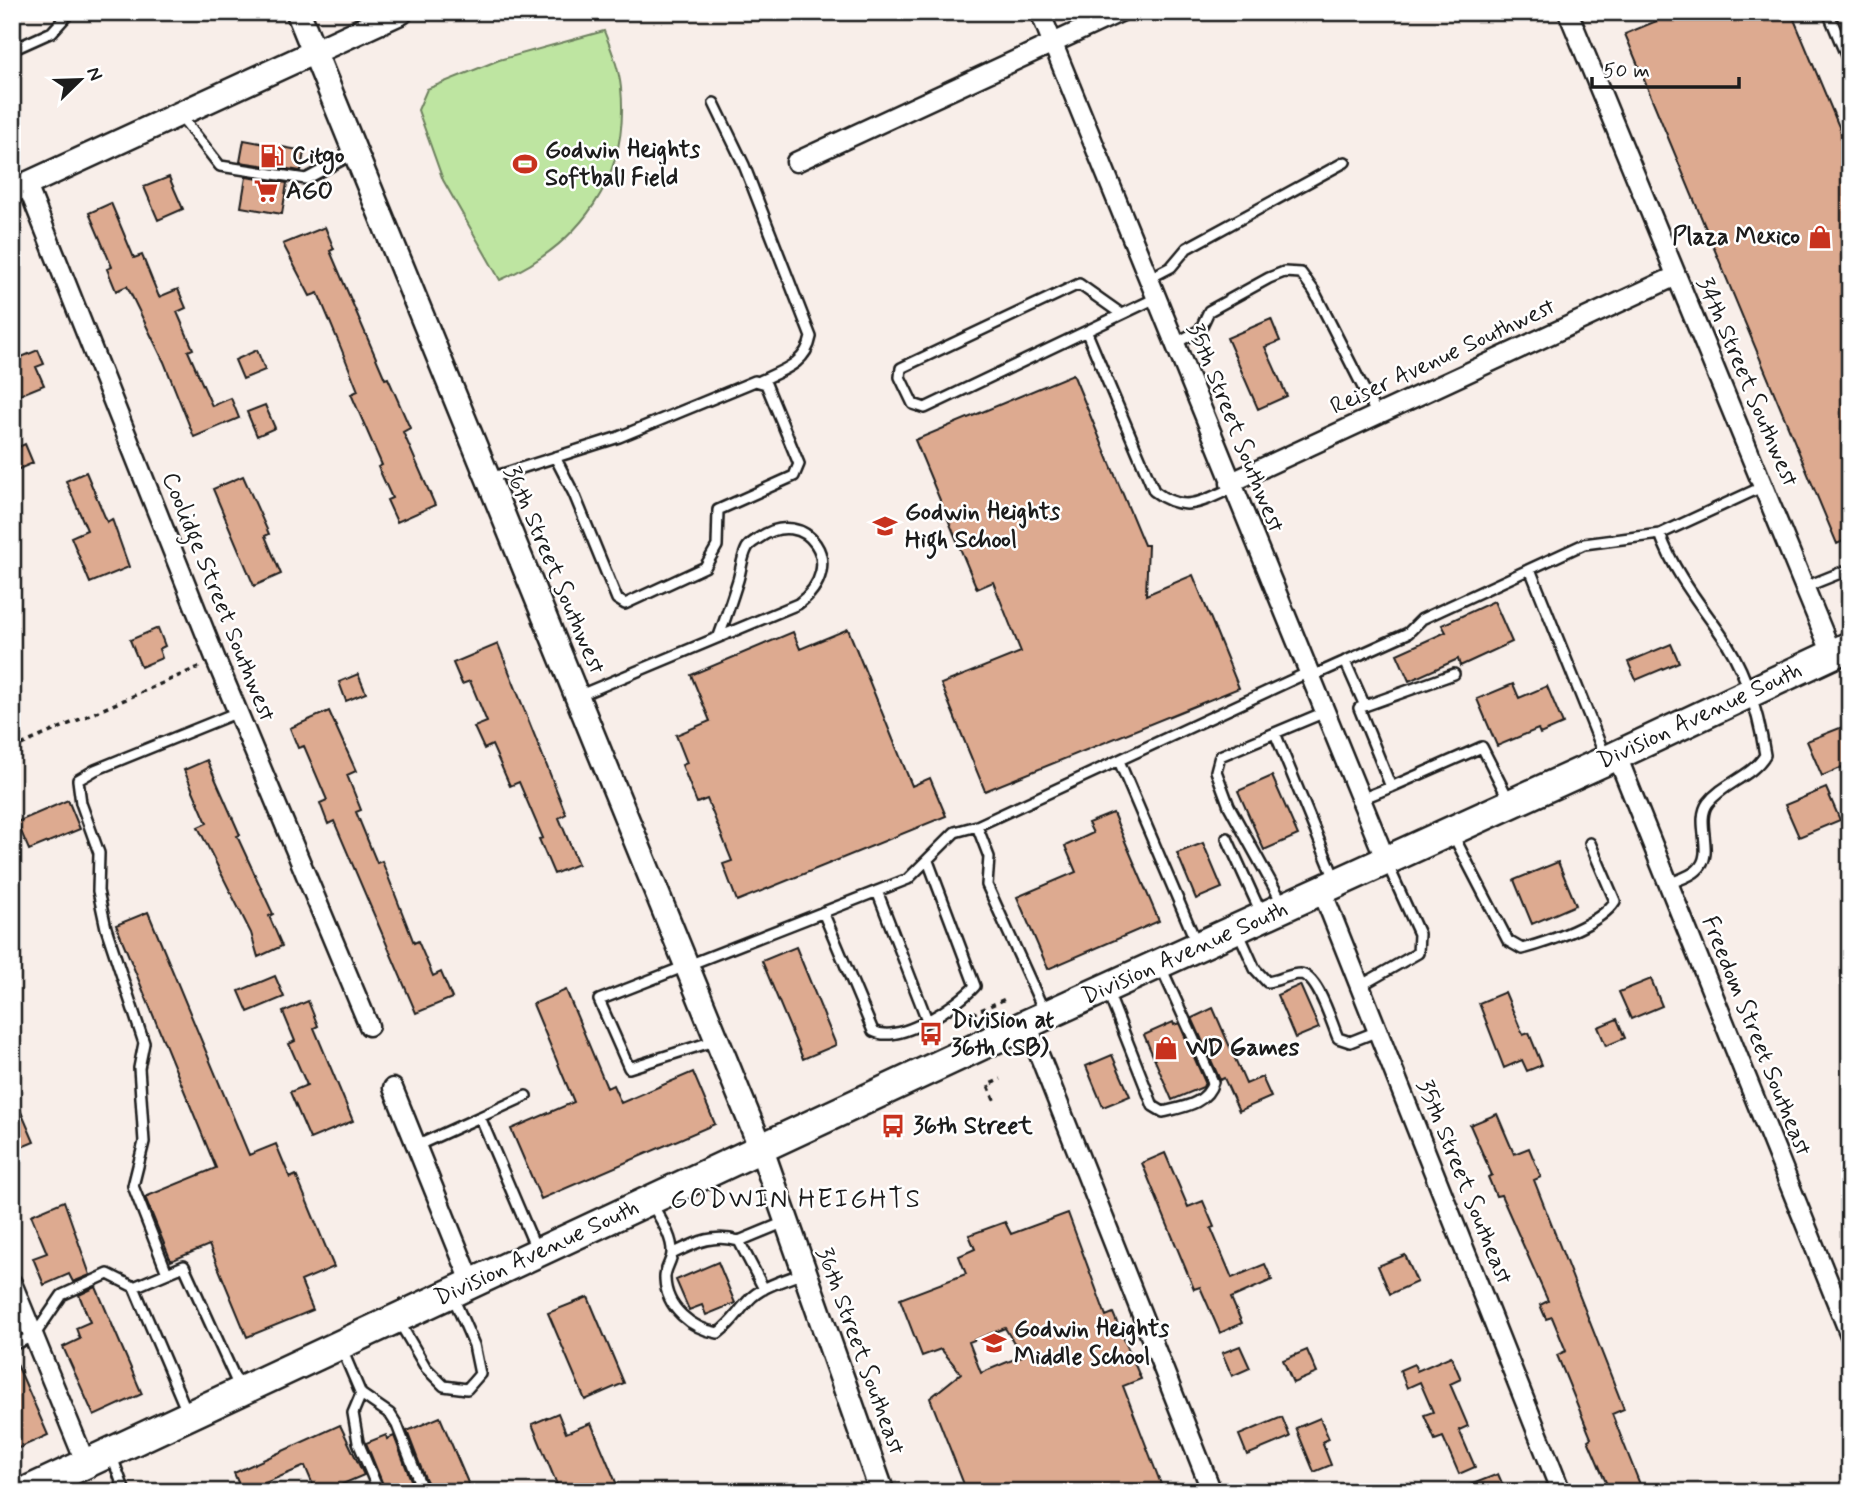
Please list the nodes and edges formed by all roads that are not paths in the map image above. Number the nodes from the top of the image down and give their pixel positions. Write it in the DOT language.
graph roads {
  1 [pos="70,12"];
  2 [pos="298,12"];
  3 [pos="401,12"];
  4 [pos="1040,12"];
  5 [pos="1120,12"];
  6 [pos="1828,12"];
  7 [pos="1573,14"];
  8 [pos="1052,43"];
  9 [pos="12,50"];
  10 [pos="1847,50"];
  11 [pos="314,51"];
  12 [pos="1850,65"];
  13 [pos="714,103"];
  14 [pos="179,114"];
  15 [pos="355,153"];
  16 [pos="796,162"];
  17 [pos="1345,162"];
  18 [pos="20,188"];
  19 [pos="1676,276"];
  20 [pos="1148,279"];
  21 [pos="1156,298"];
  22 [pos="1120,313"];
  23 [pos="1087,333"];
  24 [pos="1174,344"];
  25 [pos="760,381"];
  26 [pos="1377,415"];
  27 [pos="555,457"];
  28 [pos="488,478"];
  29 [pos="1231,485"];
  30 [pos="1764,486"];
  31 [pos="1660,534"];
  32 [pos="1530,569"];
  33 [pos="1850,569"];
  34 [pos="1805,587"];
  35 [pos="719,636"];
  36 [pos="1841,650"];
  37 [pos="1345,661"];
  38 [pos="1454,674"];
  39 [pos="1310,675"];
  40 [pos="1751,692"];
  41 [pos="578,696"];
  42 [pos="1365,706"];
  43 [pos="238,712"];
  44 [pos="1325,712"];
  45 [pos="1275,733"];
  46 [pos="1612,758"];
  47 [pos="1119,761"];
  48 [pos="1391,787"];
  49 [pos="1361,799"];
  50 [pos="1511,804"];
  51 [pos="977,826"];
  52 [pos="1451,832"];
  53 [pos="1227,838"];
  54 [pos="1590,843"];
  55 [pos="928,861"];
  56 [pos="1386,861"];
  57 [pos="1668,884"];
  58 [pos="1330,888"];
  59 [pos="877,891"];
  60 [pos="823,912"];
  61 [pos="1274,913"];
  62 [pos="1238,929"];
  63 [pos="1198,947"];
  64 [pos="1160,964"];
  65 [pos="688,965"];
  66 [pos="1360,986"];
  67 [pos="1107,988"];
  68 [pos="927,1020"];
  69 [pos="1036,1020"];
  70 [pos="369,1027"];
  71 [pos="1378,1031"];
  72 [pos="718,1040"];
  73 [pos="393,1088"];
  74 [pos="526,1096"];
  75 [pos="480,1117"];
  76 [pos="416,1146"];
  77 [pos="761,1148"];
  78 [pos="650,1200"];
  79 [pos="786,1222"];
  80 [pos="739,1241"];
  81 [pos="538,1252"];
  82 [pos="672,1254"];
  83 [pos="167,1273"];
  84 [pos="805,1273"];
  85 [pos="12,1283"];
  86 [pos="134,1287"];
  87 [pos="462,1288"];
  88 [pos="764,1289"];
  89 [pos="397,1319"];
  90 [pos="1850,1335"];
  91 [pos="34,1336"];
  92 [pos="12,1345"];
  93 [pos="340,1345"];
  94 [pos="241,1391"];
  95 [pos="361,1394"];
  96 [pos="188,1416"];
  97 [pos="98,1458"];
  98 [pos="30,1491"];
  99 [pos="125,1492"];
  100 [pos="379,1492"];
  101 [pos="424,1492"];
  102 [pos="883,1492"];
  103 [pos="1212,1492"];
  104 [pos="1561,1492"];
  1 -- 9 [label="lane"];
  2 -- 11 [label="street, 36th Street Southwest"];
  3 -- 11 [label="street"];
  4 -- 8 [label="street, 35th Street Southwest"];
  5 -- 8 [label="street"];
  6 -- 10 [label="lane"];
  7 -- 19 [label="street, 34th Street Southwest"];
  8 -- 16 [label="street"];
  8 -- 20 [label="street, 35th Street Southwest"];
  10 -- 12 [label="lane"];
  11 -- 14 [label="street"];
  11 -- 15 [label="street, 36th Street Southwest"];
  13 -- 25 [label="lane"];
  14 -- 15 [label="lane"];
  14 -- 18 [label="street"];
  15 -- 28 [label="street, 36th Street Southwest"];
  17 -- 20 [label="lane"];
  18 -- 43 [label="street, Coolidge Street Southwest"];
  19 -- 26 [label="street, Reiser Avenue Southwest"];
  19 -- 30 [label="street, 34th Street Southwest"];
  20 -- 21 [label="street, 35th Street Southwest"];
  21 -- 22 [label="lane"];
  21 -- 24 [label="street, 35th Street Southwest"];
  22 -- 23 [label="lane"];
  22 -- 23 [label="lane"];
  23 -- 29 [label="lane"];
  24 -- 26 [label="lane"];
  24 -- 29 [label="street, 35th Street Southwest"];
  25 -- 27 [label="lane"];
  25 -- 27 [label="lane"];
  26 -- 29 [label="street, Reiser Avenue Southwest"];
  27 -- 28 [label="lane"];
  28 -- 41 [label="street, 36th Street Southwest"];
  29 -- 39 [label="street, 35th Street Southwest"];
  30 -- 31 [label="lane"];
  30 -- 34 [label="street, 34th Street Southwest"];
  31 -- 32 [label="lane"];
  31 -- 40 [label="lane"];
  32 -- 37 [label="lane"];
  32 -- 46 [label="lane"];
  33 -- 34 [label="lane"];
  34 -- 36 [label="street, 34th Street Southwest"];
  35 -- 35 [label="lane"];
  35 -- 41 [label="lane"];
  36 -- 40 [label="main road, Division Avenue South"];
  37 -- 39 [label="lane"];
  37 -- 42 [label="lane"];
  38 -- 42 [label="lane"];
  39 -- 44 [label="street, 35th Street Southwest"];
  39 -- 47 [label="lane"];
  40 -- 46 [label="main road, Division Avenue South"];
  40 -- 57 [label="lane"];
  41 -- 65 [label="street, 36th Street Southwest"];
  42 -- 48 [label="lane"];
  43 -- 70 [label="street, Coolidge Street Southwest"];
  43 -- 83 [label="lane"];
  44 -- 45 [label="lane"];
  44 -- 49 [label="street, 35th Street Southwest"];
  45 -- 58 [label="lane"];
  45 -- 61 [label="lane"];
  46 -- 50 [label="main road, Division Avenue South"];
  46 -- 57 [label="street, Freedom Street Southeast"];
  47 -- 51 [label="lane"];
  47 -- 63 [label="lane"];
  48 -- 49 [label="lane"];
  48 -- 50 [label="lane"];
  49 -- 56 [label="street, 35th Street Southwest"];
  50 -- 52 [label="main road, Division Avenue South"];
  51 -- 55 [label="lane"];
  51 -- 69 [label="lane"];
  52 -- 54 [label="lane"];
  52 -- 56 [label="main road, Division Avenue South"];
  53 -- 61 [label="lane"];
  55 -- 59 [label="lane"];
  55 -- 68 [label="lane"];
  56 -- 58 [label="main road, Division Avenue South"];
  56 -- 66 [label="lane"];
  57 -- 90 [label="street, Freedom Street Southeast"];
  58 -- 61 [label="main road, Division Avenue South"];
  58 -- 66 [label="street, 35th Street Southeast"];
  59 -- 60 [label="lane"];
  59 -- 68 [label="lane"];
  60 -- 65 [label="lane"];
  60 -- 68 [label="lane"];
  61 -- 62 [label="main road, Division Avenue South"];
  62 -- 63 [label="main road, Division Avenue South"];
  62 -- 71 [label="lane"];
  63 -- 64 [label="main road, Division Avenue South"];
  64 -- 67 [label="main road, Division Avenue South"];
  64 -- 67 [label="lane"];
  65 -- 72 [label="street, 36th Street Southwest"];
  65 -- 72 [label="lane"];
  66 -- 71 [label="street, 35th Street Southeast"];
  67 -- 69 [label="main road, Division Avenue South"];
  69 -- 77 [label="main road, Division Avenue South"];
  69 -- 103 [label="street"];
  71 -- 104 [label="street, 35th Street Southeast"];
  72 -- 77 [label="street, 36th Street Southwest"];
  73 -- 76 [label="street"];
  74 -- 75 [label="lane"];
  75 -- 76 [label="lane"];
  75 -- 81 [label="lane"];
  76 -- 87 [label="street"];
  77 -- 78 [label="main road, Division Avenue South"];
  77 -- 79 [label="street, 36th Street Southeast"];
  78 -- 81 [label="main road, Division Avenue South"];
  78 -- 82 [label="lane"];
  79 -- 80 [label="lane"];
  79 -- 84 [label="street, 36th Street Southeast"];
  80 -- 82 [label="lane"];
  80 -- 88 [label="lane"];
  81 -- 87 [label="main road, Division Avenue South"];
  82 -- 88 [label="lane"];
  83 -- 86 [label="lane"];
  83 -- 94 [label="lane"];
  84 -- 88 [label="lane"];
  84 -- 102 [label="street, 36th Street Southeast"];
  85 -- 91 [label="street"];
  86 -- 91 [label="lane"];
  86 -- 96 [label="lane"];
  87 -- 89 [label="main road, Division Avenue South"];
  87 -- 89 [label="lane"];
  89 -- 93 [label="main road, Division Avenue South"];
  91 -- 92 [label="lane"];
  91 -- 97 [label="street"];
  93 -- 94 [label="main road, Division Avenue South"];
  93 -- 95 [label="lane"];
  94 -- 96 [label="main road, Division Avenue South"];
  95 -- 100 [label="lane"];
  95 -- 101 [label="lane"];
  96 -- 97 [label="main road, Division Avenue South"];
  97 -- 98 [label="main road, Division Avenue South"];
  97 -- 99 [label="lane"];
}
